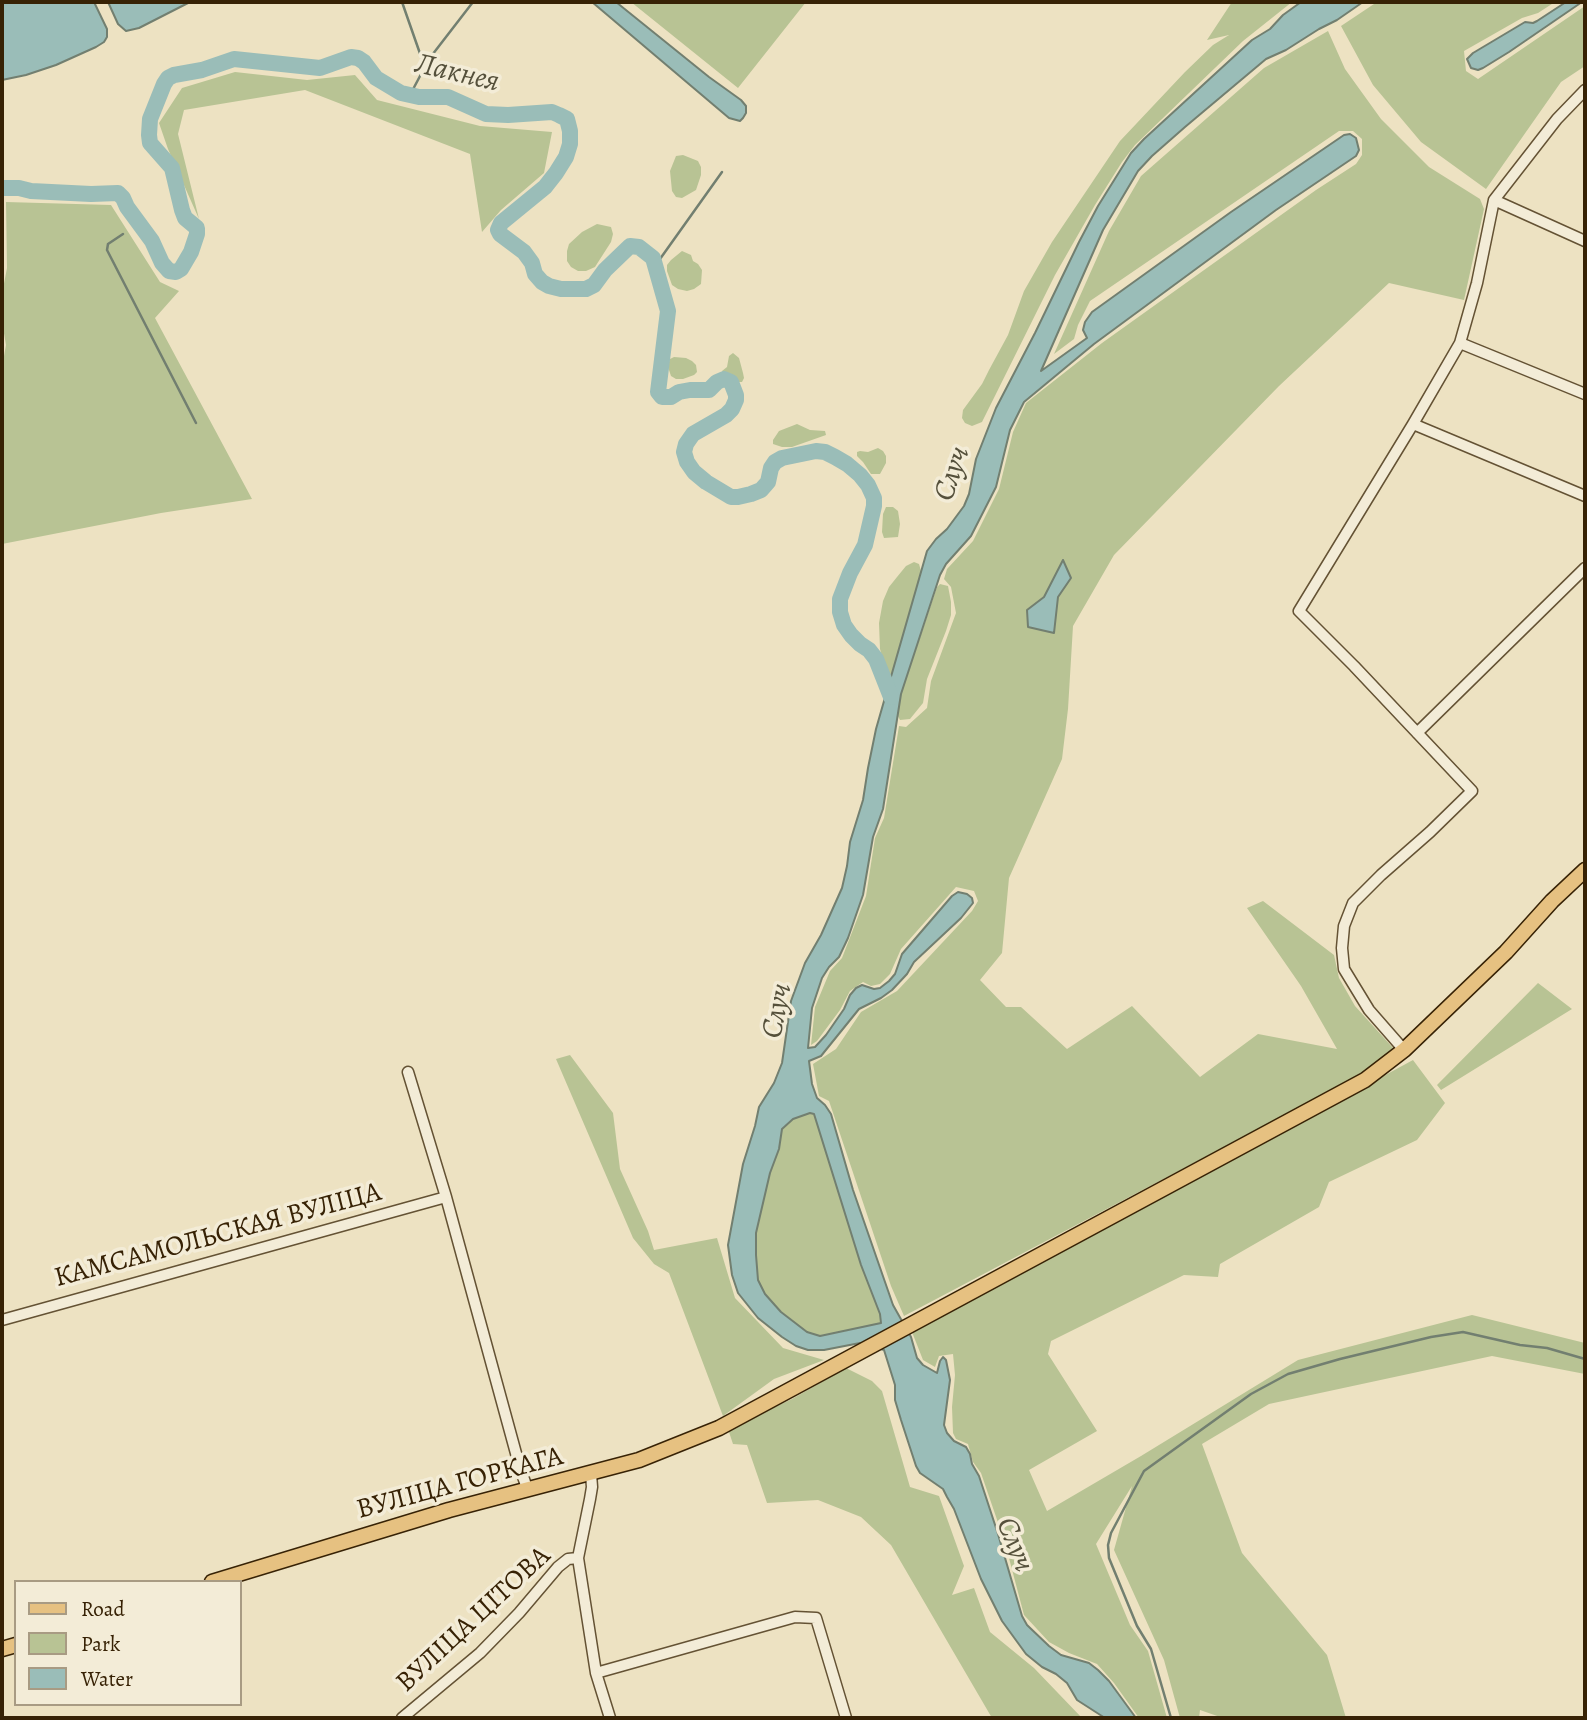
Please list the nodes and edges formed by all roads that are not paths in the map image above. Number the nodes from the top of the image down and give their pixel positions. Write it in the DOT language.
graph roads {
  1 [pos="1585,90"];
  2 [pos="1494,200"];
  3 [pos="1585,241"];
  4 [pos="1460,343"];
  5 [pos="1585,394"];
  6 [pos="1413,424"];
  7 [pos="1585,496"];
  8 [pos="1585,568"];
  9 [pos="1417,733"];
  10 [pos="1585,870"];
  11 [pos="1404,1050"];
  12 [pos="408,1072"];
  13 [pos="446,1197"];
  14 [pos="2,1320"];
  15 [pos="590,1474"];
  16 [pos="527,1488"];
  17 [pos="578,1558"];
  18 [pos="219,1580"];
  19 [pos="596,1672"];
  20 [pos="402,1718"];
  21 [pos="610,1718"];
  22 [pos="846,1718"];
  1 -- 2 [label="street"];
  2 -- 3 [label="street"];
  2 -- 4 [label="street"];
  4 -- 5 [label="street"];
  4 -- 6 [label="street"];
  6 -- 7 [label="street"];
  6 -- 9 [label="street"];
  8 -- 9 [label="street"];
  9 -- 11 [label="street"];
  10 -- 11 [label="main road, ВУЛІЦА ГОРКАГА"];
  11 -- 15 [label="main road, ВУЛІЦА ГОРКАГА"];
  12 -- 13 [label="street"];
  13 -- 14 [label="street, КАМСАМОЛЬСКАЯ ВУЛІЦА"];
  13 -- 16 [label="street"];
  15 -- 16 [label="main road, ВУЛІЦА ГОРКАГА"];
  15 -- 17 [label="street, ВУЛІЦА ЦІТОВА"];
  16 -- 18 [label="main road, ВУЛІЦА ГОРКАГА"];
  17 -- 19 [label="street, ВУЛІЦА ЦІТОВА"];
  17 -- 20 [label="street, ВУЛІЦА ЦІТОВА"];
  19 -- 21 [label="street, ВУЛІЦА ЦІТОВА"];
  19 -- 22 [label="street"];
}
